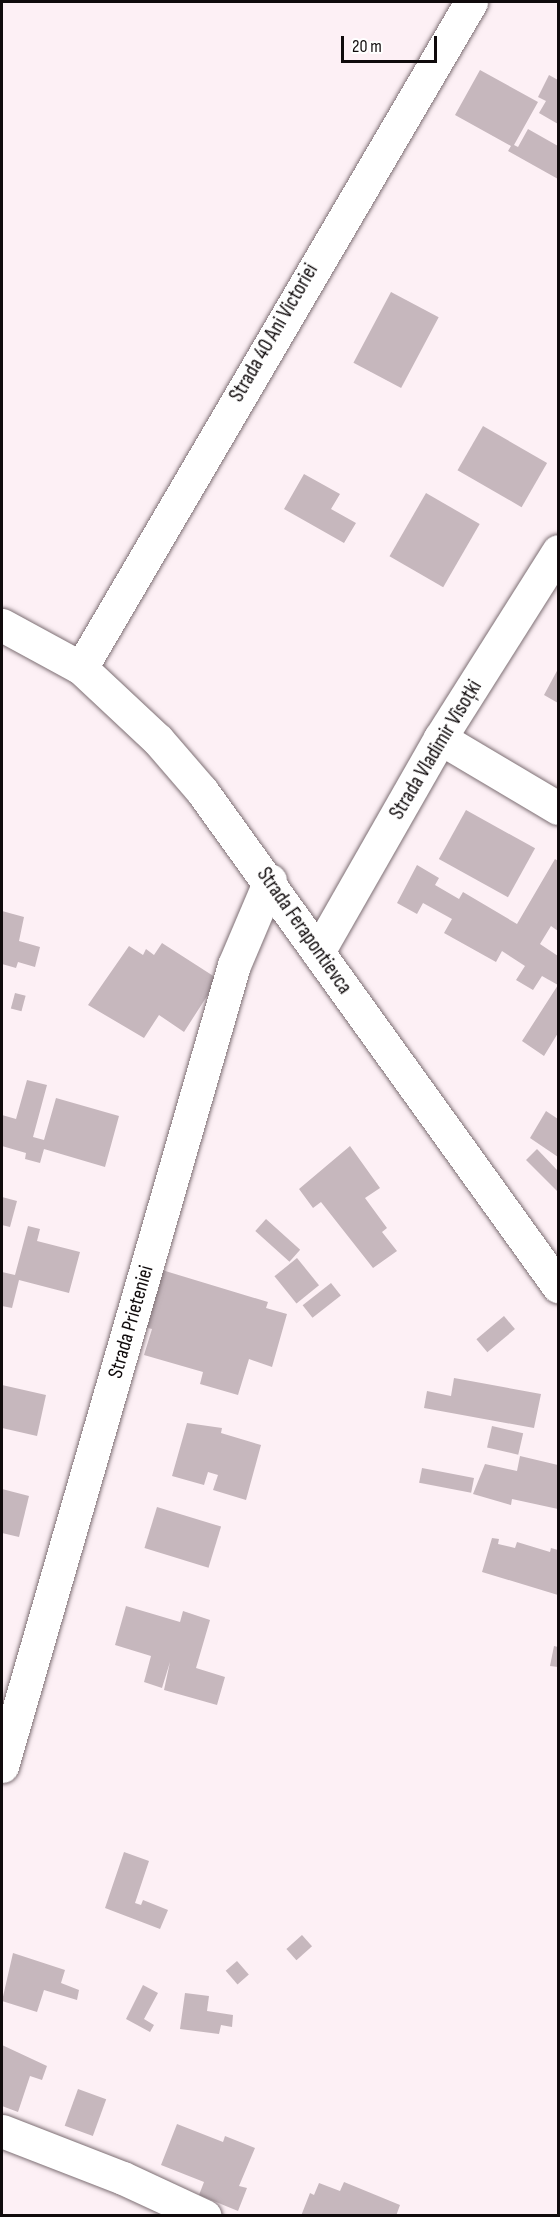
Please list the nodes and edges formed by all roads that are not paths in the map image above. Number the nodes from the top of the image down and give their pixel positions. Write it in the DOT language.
graph roads {
  1 [pos="471,2"];
  2 [pos="558,551"];
  3 [pos="2,625"];
  4 [pos="81,668"];
  5 [pos="440,738"];
  6 [pos="558,808"];
  7 [pos="270,880"];
  8 [pos="318,952"];
  9 [pos="558,1286"];
  10 [pos="2,1766"];
  11 [pos="2,2131"];
  12 [pos="205,2216"];
  1 -- 4 [label="street, Strada 40 Ani Victoriei"];
  2 -- 5 [label="street, Strada Vladimir Vîsoțki"];
  3 -- 4 [label="street, Strada Ferapontievca"];
  4 -- 7 [label="street, Strada Ferapontievca"];
  5 -- 6 [label="street"];
  5 -- 8 [label="street, Strada Vladimir Vîsoțki"];
  7 -- 8 [label="street, Strada Ferapontievca"];
  7 -- 10 [label="street, Strada Prieteniei"];
  8 -- 9 [label="street, Strada Ferapontievca"];
  11 -- 12 [label="street"];
}
